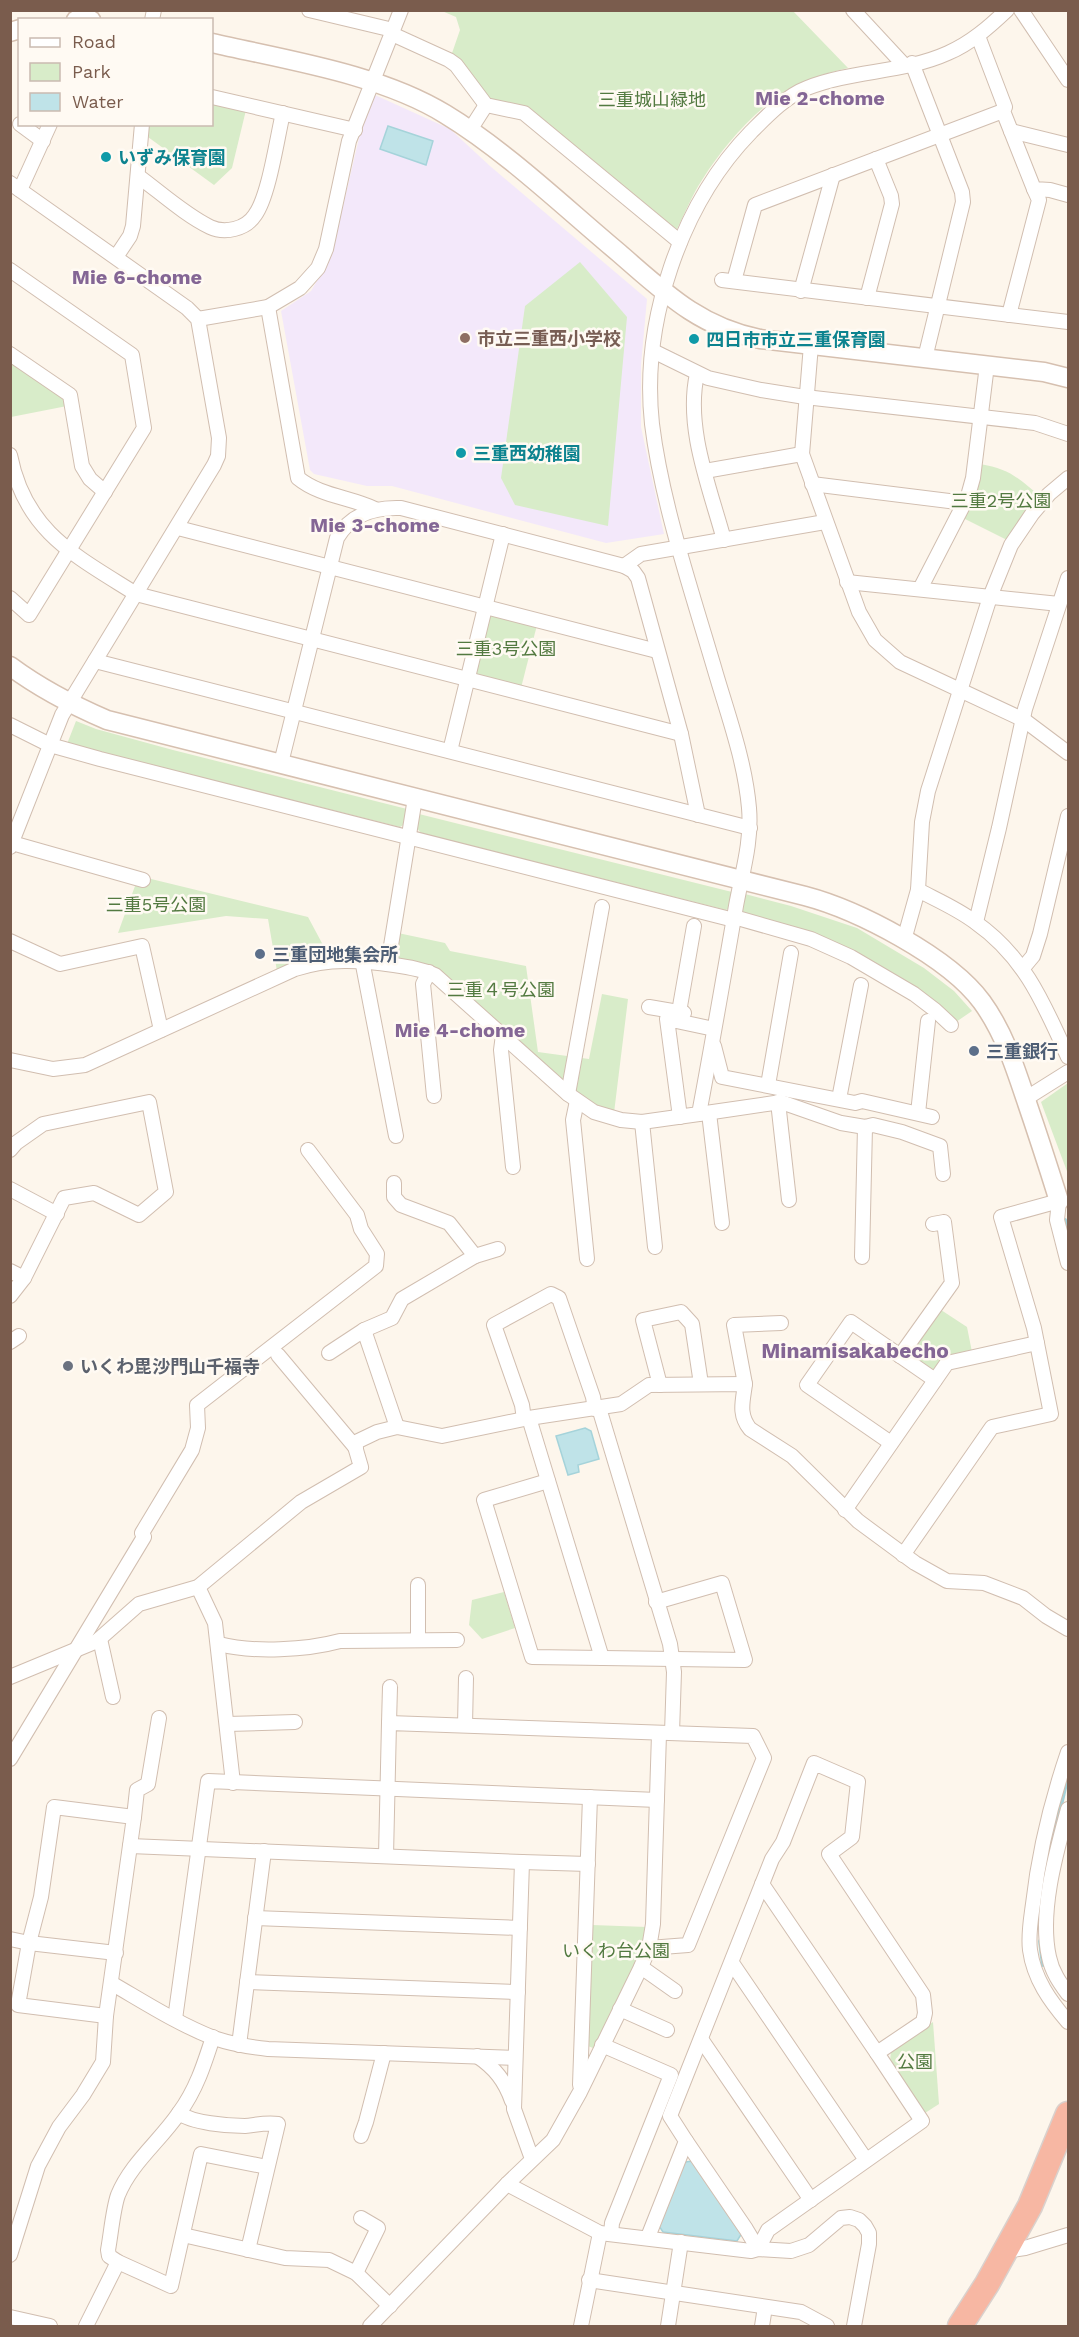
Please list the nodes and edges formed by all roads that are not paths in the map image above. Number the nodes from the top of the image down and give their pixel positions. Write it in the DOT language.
graph roads {
  1 [pos="309,10"];
  2 [pos="401,10"];
  3 [pos="853,10"];
  4 [pos="1021,10"];
  5 [pos="1000,13"];
  6 [pos="393,32"];
  7 [pos="978,36"];
  8 [pos="213,43"];
  9 [pos="908,64"];
  10 [pos="1068,80"];
  11 [pos="373,81"];
  12 [pos="213,97"];
  13 [pos="486,105"];
  14 [pos="1003,111"];
  15 [pos="283,113"];
  16 [pos="23,126"];
  17 [pos="49,126"];
  18 [pos="142,126"];
  19 [pos="355,130"];
  20 [pos="470,130"];
  21 [pos="1011,131"];
  22 [pos="939,136"];
  23 [pos="43,141"];
  24 [pos="1068,145"];
  25 [pos="876,159"];
  26 [pos="833,175"];
  27 [pos="138,176"];
  28 [pos="15,187"];
  29 [pos="1035,189"];
  30 [pos="1068,195"];
  31 [pos="680,242"];
  32 [pos="116,257"];
  33 [pos="10,270"];
  34 [pos="663,291"];
  35 [pos="801,291"];
  36 [pos="867,298"];
  37 [pos="268,307"];
  38 [pos="937,308"];
  39 [pos="1009,315"];
  40 [pos="198,319"];
  41 [pos="1068,322"];
  42 [pos="811,345"];
  43 [pos="653,351"];
  44 [pos="10,354"];
  45 [pos="925,358"];
  46 [pos="987,365"];
  47 [pos="697,374"];
  48 [pos="1068,378"];
  49 [pos="805,397"];
  50 [pos="981,417"];
  51 [pos="1068,434"];
  52 [pos="802,454"];
  53 [pos="10,455"];
  54 [pos="705,471"];
  55 [pos="1068,478"];
  56 [pos="812,484"];
  57 [pos="105,492"];
  58 [pos="965,503"];
  59 [pos="375,509"];
  60 [pos="825,522"];
  61 [pos="178,528"];
  62 [pos="503,534"];
  63 [pos="724,540"];
  64 [pos="680,548"];
  65 [pos="69,552"];
  66 [pos="624,566"];
  67 [pos="328,567"];
  68 [pos="1068,578"];
  69 [pos="847,582"];
  70 [pos="920,589"];
  71 [pos="136,594"];
  72 [pos="990,597"];
  73 [pos="10,598"];
  74 [pos="1059,604"];
  75 [pos="484,608"];
  76 [pos="312,639"];
  77 [pos="657,651"];
  78 [pos="95,661"];
  79 [pos="10,666"];
  80 [pos="467,679"];
  81 [pos="960,691"];
  82 [pos="69,704"];
  83 [pos="294,712"];
  84 [pos="1024,720"];
  85 [pos="10,725"];
  86 [pos="681,734"];
  87 [pos="50,745"];
  88 [pos="450,751"];
  89 [pos="1068,753"];
  90 [pos="281,763"];
  91 [pos="415,798"];
  92 [pos="698,815"];
  93 [pos="1068,816"];
  94 [pos="750,828"];
  95 [pos="408,837"];
  96 [pos="11,845"];
  97 [pos="741,879"];
  98 [pos="142,880"];
  99 [pos="918,890"];
  100 [pos="602,908"];
  101 [pos="734,919"];
  102 [pos="976,922"];
  103 [pos="694,926"];
  104 [pos="904,940"];
  105 [pos="10,941"];
  106 [pos="791,952"];
  107 [pos="362,960"];
  108 [pos="388,964"];
  109 [pos="1023,968"];
  110 [pos="429,972"];
  111 [pos="861,985"];
  112 [pos="649,1006"];
  113 [pos="679,1012"];
  114 [pos="928,1021"];
  115 [pos="951,1025"];
  116 [pos="161,1029"];
  117 [pos="714,1029"];
  118 [pos="503,1035"];
  119 [pos="1068,1057"];
  120 [pos="10,1060"];
  121 [pos="1068,1072"];
  122 [pos="768,1085"];
  123 [pos="434,1096"];
  124 [pos="572,1098"];
  125 [pos="839,1099"];
  126 [pos="1026,1099"];
  127 [pos="778,1102"];
  128 [pos="704,1113"];
  129 [pos="680,1117"];
  130 [pos="642,1122"];
  131 [pos="865,1127"];
  132 [pos="396,1136"];
  133 [pos="10,1150"];
  134 [pos="308,1150"];
  135 [pos="513,1167"];
  136 [pos="943,1174"];
  137 [pos="394,1183"];
  138 [pos="10,1189"];
  139 [pos="789,1200"];
  140 [pos="1064,1206"];
  141 [pos="57,1214"];
  142 [pos="722,1223"];
  143 [pos="933,1224"];
  144 [pos="655,1247"];
  145 [pos="498,1249"];
  146 [pos="475,1256"];
  147 [pos="862,1257"];
  148 [pos="587,1258"];
  149 [pos="1068,1263"];
  150 [pos="10,1271"];
  151 [pos="24,1278"];
  152 [pos="10,1296"];
  153 [pos="781,1323"];
  154 [pos="363,1330"];
  155 [pos="1037,1343"];
  156 [pos="328,1353"];
  157 [pos="278,1355"];
  158 [pos="900,1356"];
  159 [pos="935,1380"];
  160 [pos="701,1384"];
  161 [pos="745,1384"];
  162 [pos="660,1385"];
  163 [pos="597,1409"];
  164 [pos="527,1418"];
  165 [pos="397,1427"];
  166 [pos="891,1443"];
  167 [pos="356,1448"];
  168 [pos="548,1481"];
  169 [pos="845,1510"];
  170 [pos="903,1555"];
  171 [pos="417,1584"];
  172 [pos="198,1587"];
  173 [pos="656,1602"];
  174 [pos="1068,1629"];
  175 [pos="100,1639"];
  176 [pos="418,1640"];
  177 [pos="457,1640"];
  178 [pos="219,1644"];
  179 [pos="73,1652"];
  180 [pos="602,1658"];
  181 [pos="672,1660"];
  182 [pos="10,1677"];
  183 [pos="466,1678"];
  184 [pos="390,1687"];
  185 [pos="113,1697"];
  186 [pos="159,1718"];
  187 [pos="295,1722"];
  188 [pos="389,1723"];
  189 [pos="226,1724"];
  190 [pos="465,1725"];
  191 [pos="665,1733"];
  192 [pos="1068,1752"];
  193 [pos="10,1759"];
  194 [pos="233,1783"];
  195 [pos="387,1788"];
  196 [pos="590,1797"];
  197 [pos="657,1800"];
  198 [pos="1052,1800"];
  199 [pos="1068,1804"];
  200 [pos="1068,1809"];
  201 [pos="134,1817"];
  202 [pos="130,1846"];
  203 [pos="198,1849"];
  204 [pos="264,1851"];
  205 [pos="386,1856"];
  206 [pos="522,1862"];
  207 [pos="588,1864"];
  208 [pos="762,1884"];
  209 [pos="255,1918"];
  210 [pos="520,1928"];
  211 [pos="10,1939"];
  212 [pos="29,1943"];
  213 [pos="649,1948"];
  214 [pos="116,1953"];
  215 [pos="732,1963"];
  216 [pos="641,1967"];
  217 [pos="247,1982"];
  218 [pos="111,1983"];
  219 [pos="675,1991"];
  220 [pos="518,1992"];
  221 [pos="1068,1994"];
  222 [pos="620,2009"];
  223 [pos="106,2016"];
  224 [pos="175,2019"];
  225 [pos="1068,2022"];
  226 [pos="667,2030"];
  227 [pos="213,2037"];
  228 [pos="701,2039"];
  229 [pos="238,2045"];
  230 [pos="602,2045"];
  231 [pos="384,2053"];
  232 [pos="878,2053"];
  233 [pos="477,2056"];
  234 [pos="515,2058"];
  235 [pos="580,2092"];
  236 [pos="514,2109"];
  237 [pos="179,2114"];
  238 [pos="1068,2114"];
  239 [pos="361,2136"];
  240 [pos="686,2141"];
  241 [pos="532,2160"];
  242 [pos="866,2160"];
  243 [pos="267,2167"];
  244 [pos="507,2184"];
  245 [pos="811,2200"];
  246 [pos="361,2218"];
  247 [pos="605,2234"];
  248 [pos="183,2235"];
  249 [pos="1068,2235"];
  250 [pos="648,2237"];
  251 [pos="681,2242"];
  252 [pos="758,2249"];
  253 [pos="248,2250"];
  254 [pos="1005,2251"];
  255 [pos="10,2255"];
  256 [pos="118,2262"];
  257 [pos="356,2273"];
  258 [pos="589,2280"];
  259 [pos="673,2293"];
  260 [pos="390,2306"];
  261 [pos="765,2307"];
  262 [pos="10,2317"];
  263 [pos="50,2326"];
  264 [pos="86,2326"];
  265 [pos="370,2326"];
  266 [pos="581,2326"];
  267 [pos="668,2326"];
  268 [pos="762,2326"];
  269 [pos="827,2326"];
  270 [pos="854,2326"];
  271 [pos="960,2326"];
  1 -- 6 [label="street"];
  2 -- 6 [label="street"];
  3 -- 9 [label="street"];
  4 -- 10 [label="street"];
  5 -- 7 [label="street"];
  6 -- 11 [label="street"];
  6 -- 13 [label="street"];
  7 -- 9 [label="street"];
  7 -- 14 [label="street"];
  8 -- 11 [label="street"];
  9 -- 22 [label="street"];
  9 -- 31 [label="street"];
  11 -- 19 [label="street"];
  11 -- 20 [label="street"];
  12 -- 15 [label="street"];
  13 -- 20 [label="street"];
  13 -- 31 [label="street"];
  14 -- 21 [label="street"];
  14 -- 22 [label="street"];
  15 -- 19 [label="street"];
  15 -- 27 [label="street"];
  16 -- 23 [label="street"];
  17 -- 23 [label="street"];
  18 -- 27 [label="street"];
  19 -- 37 [label="street"];
  20 -- 34 [label="street"];
  21 -- 24 [label="street"];
  21 -- 29 [label="street"];
  22 -- 25 [label="street"];
  22 -- 38 [label="street"];
  23 -- 28 [label="street"];
  25 -- 26 [label="street"];
  25 -- 36 [label="street"];
  26 -- 35 [label="street"];
  26 -- 35 [label="street"];
  27 -- 32 [label="street"];
  28 -- 32 [label="street"];
  29 -- 30 [label="street"];
  29 -- 39 [label="street"];
  31 -- 34 [label="street"];
  32 -- 40 [label="street"];
  33 -- 57 [label="street"];
  34 -- 42 [label="street"];
  34 -- 43 [label="street"];
  35 -- 36 [label="street"];
  36 -- 38 [label="street"];
  37 -- 40 [label="street"];
  37 -- 59 [label="street"];
  38 -- 39 [label="street"];
  38 -- 45 [label="street"];
  39 -- 41 [label="street"];
  40 -- 61 [label="street"];
  42 -- 45 [label="street"];
  42 -- 49 [label="street"];
  43 -- 47 [label="street"];
  43 -- 64 [label="street"];
  44 -- 57 [label="street"];
  45 -- 46 [label="street"];
  46 -- 48 [label="street"];
  46 -- 50 [label="street"];
  47 -- 49 [label="street"];
  47 -- 54 [label="street"];
  49 -- 50 [label="street"];
  49 -- 52 [label="street"];
  50 -- 51 [label="street"];
  50 -- 58 [label="street"];
  52 -- 54 [label="street"];
  52 -- 56 [label="street"];
  53 -- 65 [label="street"];
  54 -- 63 [label="street"];
  55 -- 72 [label="street"];
  56 -- 58 [label="street"];
  56 -- 60 [label="street"];
  57 -- 65 [label="street"];
  58 -- 70 [label="street"];
  59 -- 62 [label="street"];
  59 -- 67 [label="street"];
  60 -- 63 [label="street"];
  60 -- 69 [label="street"];
  61 -- 67 [label="street"];
  61 -- 71 [label="street"];
  62 -- 66 [label="street"];
  62 -- 75 [label="street"];
  63 -- 64 [label="street"];
  64 -- 66 [label="street"];
  64 -- 94 [label="street"];
  65 -- 71 [label="street"];
  65 -- 73 [label="street"];
  66 -- 77 [label="street"];
  67 -- 75 [label="street"];
  67 -- 76 [label="street"];
  68 -- 74 [label="street"];
  69 -- 70 [label="street"];
  69 -- 81 [label="street"];
  70 -- 72 [label="street"];
  71 -- 76 [label="street"];
  71 -- 78 [label="street"];
  72 -- 74 [label="street"];
  72 -- 81 [label="street"];
  74 -- 84 [label="street"];
  75 -- 77 [label="street"];
  75 -- 80 [label="street"];
  76 -- 80 [label="street"];
  76 -- 83 [label="street"];
  77 -- 86 [label="street"];
  78 -- 82 [label="street"];
  78 -- 83 [label="street"];
  79 -- 82 [label="street"];
  80 -- 86 [label="street"];
  80 -- 88 [label="street"];
  81 -- 84 [label="street"];
  81 -- 99 [label="street"];
  82 -- 87 [label="street"];
  82 -- 90 [label="street"];
  83 -- 88 [label="street"];
  83 -- 90 [label="street"];
  84 -- 89 [label="street"];
  84 -- 102 [label="street"];
  85 -- 87 [label="street"];
  86 -- 92 [label="street"];
  87 -- 95 [label="street"];
  87 -- 96 [label="street"];
  88 -- 92 [label="street"];
  90 -- 91 [label="street"];
  91 -- 95 [label="street"];
  91 -- 97 [label="street"];
  92 -- 94 [label="street"];
  93 -- 109 [label="street"];
  94 -- 97 [label="street"];
  95 -- 101 [label="street"];
  95 -- 108 [label="street"];
  96 -- 98 [label="street"];
  97 -- 101 [label="street"];
  97 -- 104 [label="street"];
  99 -- 102 [label="street"];
  99 -- 104 [label="street"];
  100 -- 124 [label="street"];
  101 -- 115 [label="street"];
  101 -- 117 [label="street"];
  102 -- 109 [label="street"];
  103 -- 113 [label="street"];
  104 -- 126 [label="street"];
  105 -- 116 [label="street"];
  106 -- 122 [label="street"];
  107 -- 108 [label="street"];
  107 -- 116 [label="street"];
  107 -- 132 [label="street"];
  108 -- 110 [label="street"];
  109 -- 119 [label="street"];
  110 -- 118 [label="street"];
  110 -- 123 [label="street"];
  111 -- 125 [label="street"];
  112 -- 113 [label="street"];
  113 -- 117 [label="street"];
  114 -- 125 [label="street"];
  116 -- 120 [label="street"];
  117 -- 122 [label="street"];
  117 -- 128 [label="street"];
  117 -- 129 [label="street"];
  118 -- 124 [label="street"];
  118 -- 135 [label="street"];
  121 -- 126 [label="street"];
  122 -- 125 [label="street"];
  124 -- 130 [label="street"];
  124 -- 148 [label="street"];
  126 -- 140 [label="street"];
  127 -- 128 [label="street"];
  127 -- 131 [label="street"];
  127 -- 139 [label="street"];
  128 -- 129 [label="street"];
  128 -- 142 [label="street"];
  129 -- 130 [label="street"];
  130 -- 144 [label="street"];
  131 -- 136 [label="street"];
  131 -- 147 [label="street"];
  133 -- 141 [label="street"];
  134 -- 179 [label="street"];
  137 -- 146 [label="street"];
  138 -- 141 [label="street"];
  140 -- 149 [label="street"];
  140 -- 155 [label="street"];
  141 -- 151 [label="street"];
  143 -- 158 [label="street"];
  145 -- 146 [label="street"];
  146 -- 154 [label="street"];
  150 -- 151 [label="street"];
  151 -- 152 [label="street"];
  153 -- 161 [label="street"];
  154 -- 156 [label="street"];
  154 -- 165 [label="street"];
  155 -- 159 [label="street"];
  155 -- 170 [label="street"];
  157 -- 167 [label="street"];
  158 -- 159 [label="street"];
  158 -- 166 [label="street"];
  159 -- 166 [label="street"];
  160 -- 161 [label="street"];
  160 -- 162 [label="street"];
  160 -- 162 [label="street"];
  161 -- 169 [label="street"];
  162 -- 163 [label="street"];
  163 -- 164 [label="street"];
  163 -- 164 [label="street"];
  163 -- 173 [label="street"];
  164 -- 165 [label="street"];
  164 -- 168 [label="street"];
  165 -- 167 [label="street"];
  166 -- 169 [label="street"];
  167 -- 172 [label="street"];
  168 -- 180 [label="street"];
  168 -- 180 [label="street"];
  169 -- 170 [label="street"];
  170 -- 174 [label="street"];
  171 -- 176 [label="street"];
  172 -- 175 [label="street"];
  172 -- 178 [label="street"];
  173 -- 181 [label="street"];
  173 -- 181 [label="street"];
  175 -- 179 [label="street"];
  175 -- 185 [label="street"];
  176 -- 177 [label="street"];
  176 -- 178 [label="street"];
  178 -- 189 [label="street"];
  179 -- 182 [label="street"];
  179 -- 193 [label="street"];
  180 -- 181 [label="street"];
  181 -- 191 [label="street"];
  183 -- 190 [label="street"];
  184 -- 188 [label="street"];
  186 -- 201 [label="street"];
  187 -- 189 [label="street"];
  188 -- 190 [label="street"];
  188 -- 195 [label="street"];
  189 -- 194 [label="street"];
  190 -- 191 [label="street"];
  191 -- 197 [label="street"];
  191 -- 213 [label="street"];
  192 -- 198 [label="street"];
  194 -- 195 [label="street"];
  194 -- 203 [label="street"];
  195 -- 196 [label="street"];
  195 -- 205 [label="street"];
  196 -- 197 [label="street"];
  196 -- 207 [label="street"];
  197 -- 213 [label="street"];
  198 -- 199 [label="street"];
  198 -- 225 [label="street"];
  200 -- 221 [label="street"];
  201 -- 202 [label="street"];
  201 -- 212 [label="street"];
  202 -- 203 [label="street"];
  202 -- 214 [label="street"];
  203 -- 204 [label="street"];
  203 -- 224 [label="street"];
  204 -- 205 [label="street"];
  204 -- 209 [label="street"];
  205 -- 206 [label="street"];
  206 -- 207 [label="street"];
  206 -- 210 [label="street"];
  207 -- 235 [label="street"];
  208 -- 215 [label="street"];
  208 -- 232 [label="street"];
  208 -- 232 [label="street"];
  209 -- 210 [label="street"];
  209 -- 217 [label="street"];
  210 -- 220 [label="street"];
  211 -- 212 [label="street"];
  212 -- 214 [label="street"];
  212 -- 223 [label="street"];
  213 -- 216 [label="street"];
  214 -- 218 [label="street"];
  215 -- 228 [label="street"];
  215 -- 242 [label="street"];
  216 -- 219 [label="street"];
  216 -- 222 [label="street"];
  217 -- 220 [label="street"];
  217 -- 229 [label="street"];
  218 -- 223 [label="street"];
  218 -- 224 [label="street"];
  220 -- 234 [label="street"];
  222 -- 226 [label="street"];
  222 -- 230 [label="street"];
  223 -- 255 [label="street"];
  224 -- 227 [label="street"];
  227 -- 229 [label="street"];
  227 -- 237 [label="street"];
  228 -- 240 [label="street"];
  228 -- 245 [label="street"];
  229 -- 231 [label="street"];
  230 -- 235 [label="street"];
  230 -- 247 [label="street"];
  231 -- 233 [label="street"];
  231 -- 239 [label="street"];
  232 -- 242 [label="street"];
  233 -- 234 [label="street"];
  233 -- 236 [label="street"];
  234 -- 236 [label="street"];
  235 -- 241 [label="street"];
  236 -- 241 [label="street"];
  237 -- 243 [label="street"];
  237 -- 256 [label="street"];
  238 -- 254 [label="highway"];
  240 -- 250 [label="street"];
  240 -- 252 [label="street"];
  241 -- 244 [label="street"];
  242 -- 245 [label="street"];
  243 -- 248 [label="street"];
  243 -- 253 [label="street"];
  244 -- 247 [label="street"];
  244 -- 260 [label="street"];
  245 -- 252 [label="street"];
  246 -- 257 [label="street"];
  247 -- 250 [label="street"];
  247 -- 258 [label="street"];
  248 -- 253 [label="street"];
  248 -- 256 [label="street"];
  249 -- 254 [label="street"];
  250 -- 251 [label="street"];
  251 -- 252 [label="street"];
  251 -- 259 [label="street"];
  252 -- 270 [label="street"];
  253 -- 257 [label="street"];
  254 -- 271 [label="highway"];
  256 -- 264 [label="street"];
  257 -- 260 [label="street"];
  258 -- 259 [label="street"];
  258 -- 266 [label="street"];
  259 -- 261 [label="street"];
  259 -- 267 [label="street"];
  260 -- 265 [label="street"];
  261 -- 268 [label="street"];
  261 -- 269 [label="street"];
  262 -- 263 [label="street"];
}
